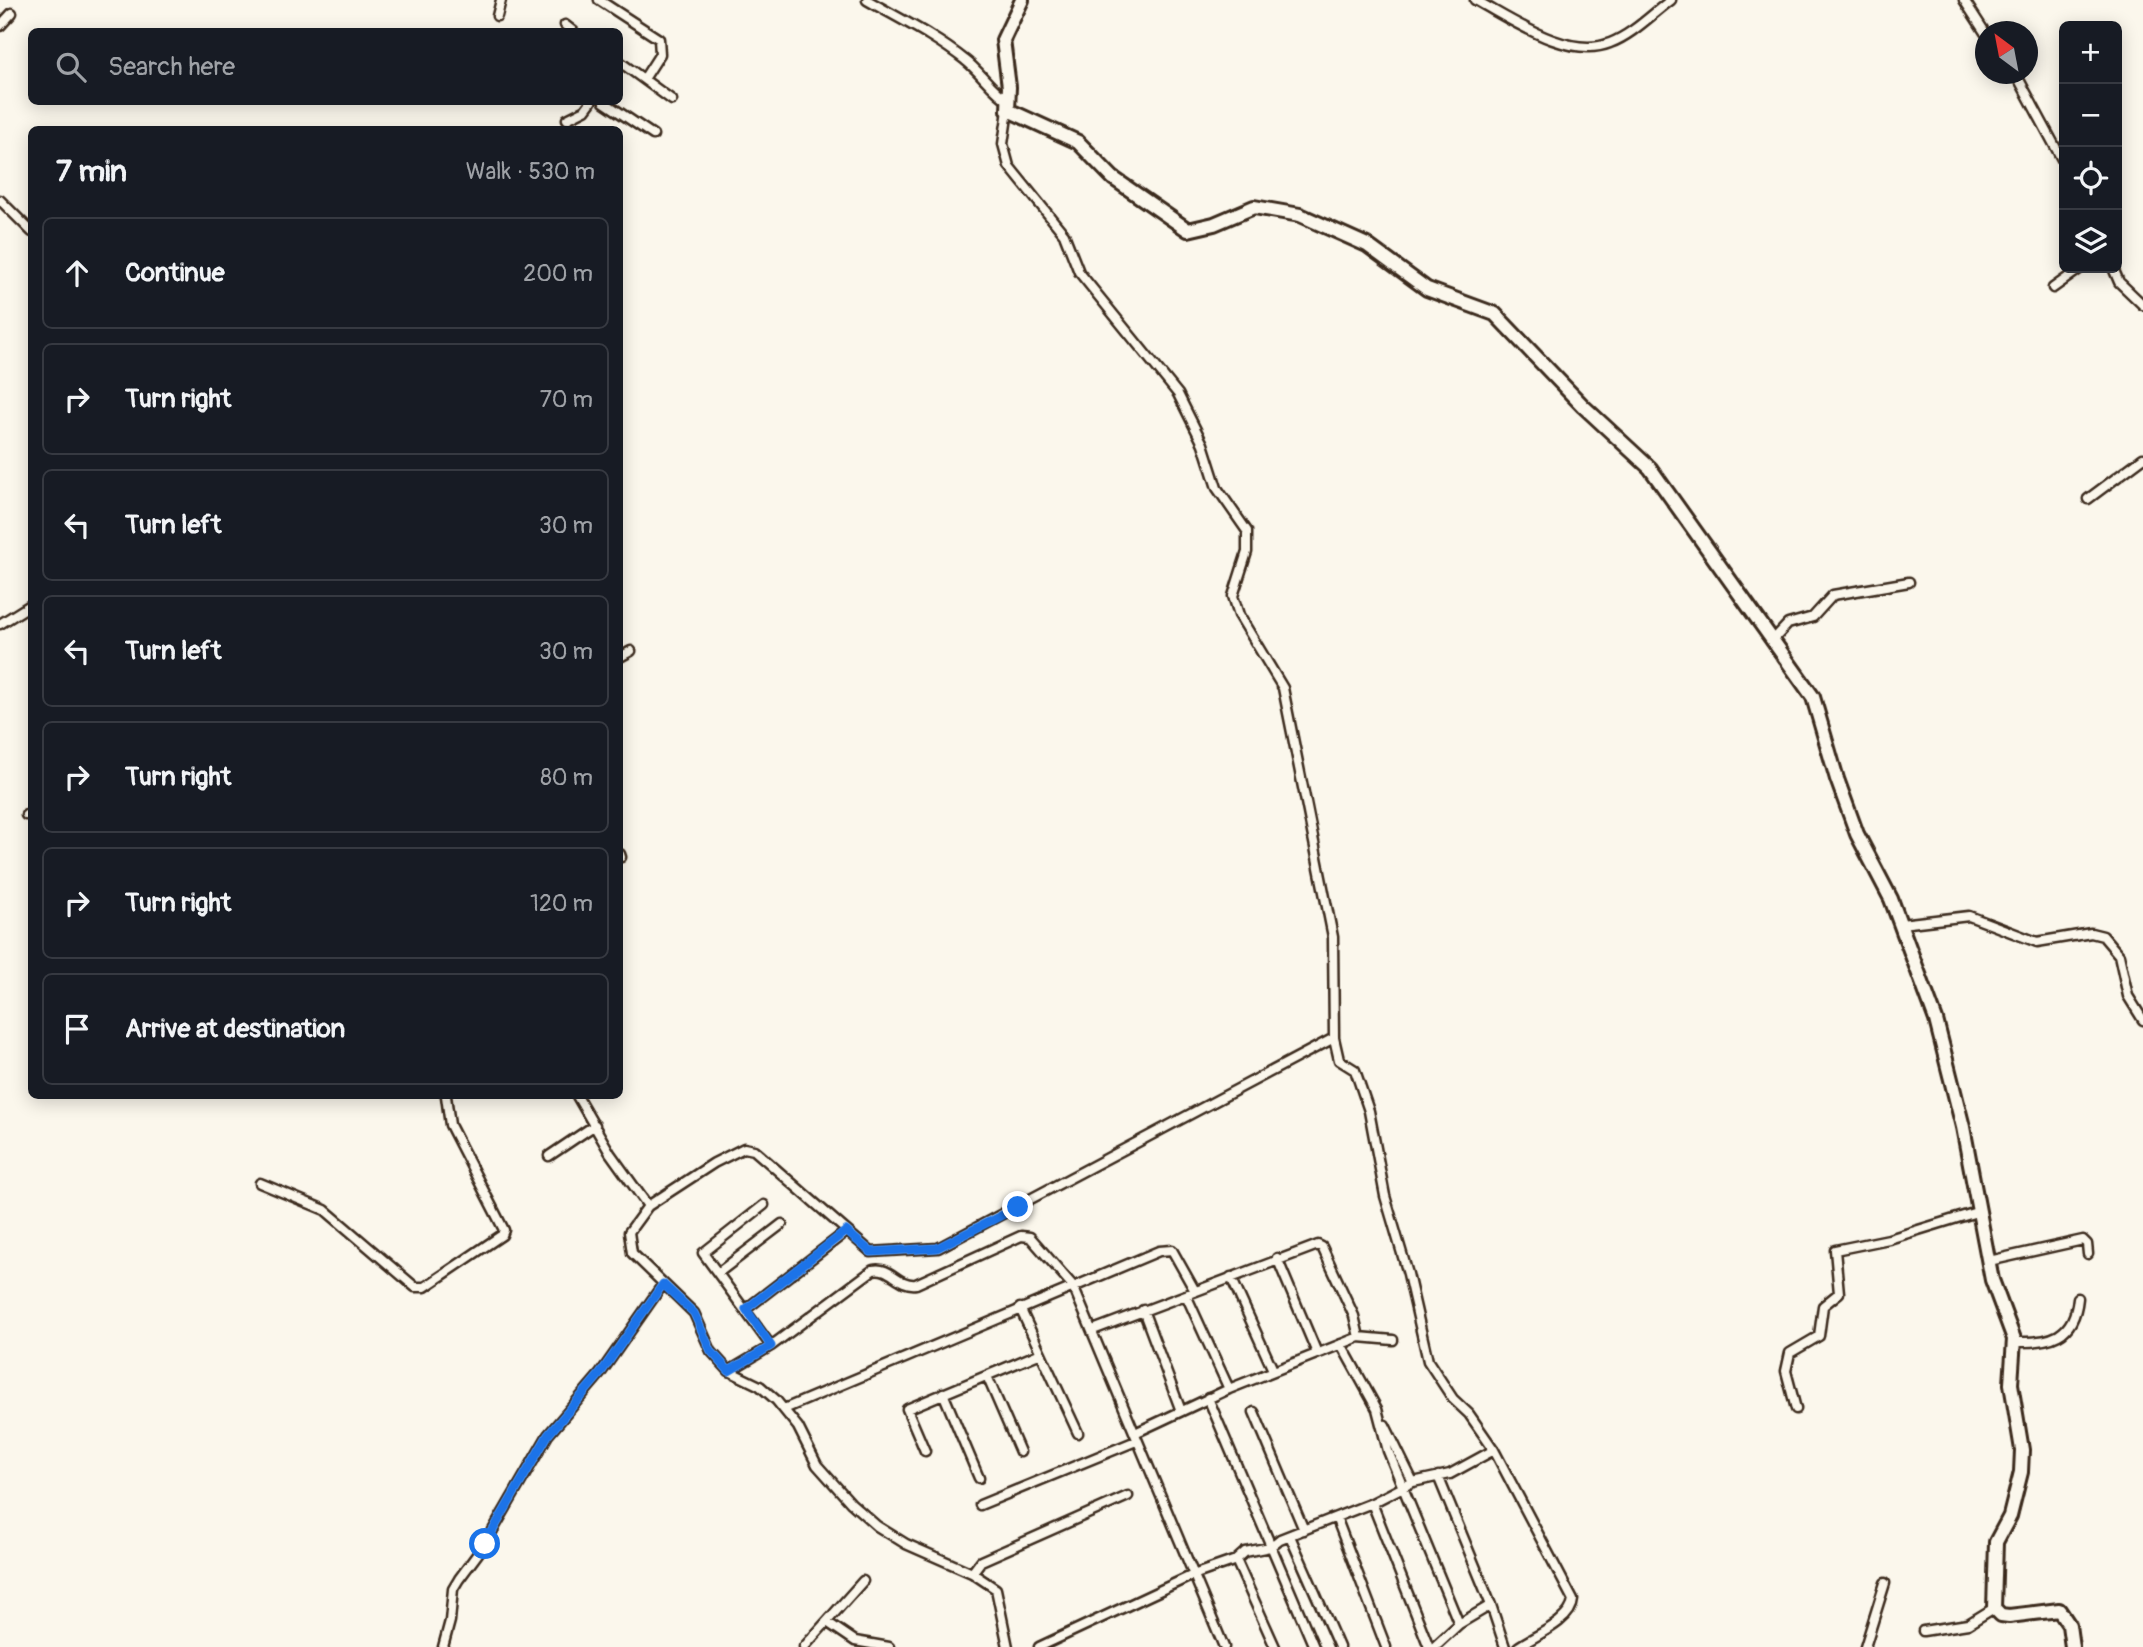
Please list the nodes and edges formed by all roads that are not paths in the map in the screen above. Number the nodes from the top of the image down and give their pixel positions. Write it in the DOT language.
graph roads {
  1 [pos="501,0"];
  2 [pos="867,0"];
  3 [pos="1022,0"];
  4 [pos="1475,0"];
  5 [pos="1503,0"];
  6 [pos="1671,0"];
  7 [pos="1964,0"];
  8 [pos="605,2"];
  9 [pos="1495,10"];
  10 [pos="12,13"];
  11 [pos="497,16"];
  12 [pos="1978,21"];
  13 [pos="565,25"];
  14 [pos="0,26"];
  15 [pos="569,28"];
  16 [pos="623,64"];
  17 [pos="644,79"];
  18 [pos="2021,84"];
  19 [pos="672,100"];
  20 [pos="589,105"];
  21 [pos="608,105"];
  22 [pos="1008,105"];
  23 [pos="567,118"];
  24 [pos="653,135"];
  25 [pos="2059,154"];
  26 [pos="0,200"];
  27 [pos="28,228"];
  28 [pos="2074,273"];
  29 [pos="2115,273"];
  30 [pos="2053,288"];
  31 [pos="2143,305"];
  32 [pos="2143,458"];
  33 [pos="2088,499"];
  34 [pos="1909,582"];
  35 [pos="28,606"];
  36 [pos="0,624"];
  37 [pos="1773,640"];
  38 [pos="631,651"];
  39 [pos="623,655"];
  40 [pos="1901,924"];
  41 [pos="2143,1020"];
  42 [pos="1334,1038"];
  43 [pos="446,1099"];
  44 [pos="579,1099"];
  45 [pos="595,1125"];
  46 [pos="549,1156"];
  47 [pos="260,1183"];
  48 [pos="764,1205"];
  49 [pos="648,1206"];
  50 [pos="1980,1211"];
  51 [pos="782,1224"];
  52 [pos="846,1231"];
  53 [pos="2088,1254"];
  54 [pos="1276,1258"];
  55 [pos="1989,1261"];
  56 [pos="718,1273"];
  57 [pos="1231,1276"];
  58 [pos="663,1284"];
  59 [pos="1073,1286"];
  60 [pos="1191,1293"];
  61 [pos="2078,1298"];
  62 [pos="1020,1308"];
  63 [pos="746,1309"];
  64 [pos="1143,1310"];
  65 [pos="1093,1330"];
  66 [pos="1359,1337"];
  67 [pos="1393,1340"];
  68 [pos="2014,1342"];
  69 [pos="1341,1344"];
  70 [pos="771,1346"];
  71 [pos="1041,1353"];
  72 [pos="1317,1353"];
  73 [pos="1273,1370"];
  74 [pos="729,1371"];
  75 [pos="987,1376"];
  76 [pos="1229,1389"];
  77 [pos="943,1393"];
  78 [pos="1208,1398"];
  79 [pos="784,1409"];
  80 [pos="1377,1409"];
  81 [pos="1796,1409"];
  82 [pos="1181,1411"];
  83 [pos="1254,1412"];
  84 [pos="1078,1433"];
  85 [pos="1135,1437"];
  86 [pos="1494,1450"];
  87 [pos="925,1451"];
  88 [pos="1020,1452"];
  89 [pos="1438,1476"];
  90 [pos="979,1478"];
  91 [pos="1413,1482"];
  92 [pos="1402,1488"];
  93 [pos="1128,1496"];
  94 [pos="1372,1503"];
  95 [pos="979,1505"];
  96 [pos="1336,1517"];
  97 [pos="1304,1530"];
  98 [pos="1290,1536"];
  99 [pos="1270,1547"];
  100 [pos="1236,1560"];
  101 [pos="972,1573"];
  102 [pos="1193,1575"];
  103 [pos="863,1581"];
  104 [pos="1885,1583"];
  105 [pos="1491,1605"];
  106 [pos="1994,1608"];
  107 [pos="827,1622"];
  108 [pos="1459,1624"];
  109 [pos="1923,1631"];
  110 [pos="443,1647"];
  111 [pos="804,1647"];
  112 [pos="889,1647"];
  113 [pos="1008,1647"];
  114 [pos="1039,1647"];
  115 [pos="1224,1647"];
  116 [pos="1275,1647"];
  117 [pos="1314,1647"];
  118 [pos="1339,1647"];
  119 [pos="1386,1647"];
  120 [pos="1431,1647"];
  121 [pos="1505,1647"];
  122 [pos="1518,1647"];
  123 [pos="1865,1647"];
  124 [pos="2072,1647"];
  1 -- 11 [label="street"];
  2 -- 22 [label="street"];
  3 -- 22 [label="street"];
  4 -- 9 [label="street"];
  5 -- 9 [label="street"];
  6 -- 9 [label="street"];
  7 -- 12 [label="street"];
  8 -- 17 [label="street"];
  10 -- 14 [label="street"];
  13 -- 15 [label="street"];
  16 -- 17 [label="street"];
  17 -- 19 [label="street"];
  18 -- 25 [label="street"];
  20 -- 23 [label="street"];
  21 -- 24 [label="street"];
  22 -- 37 [label="street"];
  22 -- 42 [label="street"];
  26 -- 27 [label="street"];
  28 -- 30 [label="street"];
  29 -- 31 [label="street"];
  32 -- 33 [label="street"];
  34 -- 37 [label="street"];
  35 -- 36 [label="street"];
  37 -- 40 [label="street"];
  38 -- 39 [label="street"];
  40 -- 41 [label="street"];
  40 -- 50 [label="street"];
  42 -- 52 [label="street"];
  42 -- 86 [label="street"];
  43 -- 47 [label="street"];
  44 -- 45 [label="street"];
  45 -- 46 [label="street"];
  45 -- 49 [label="street"];
  48 -- 56 [label="street"];
  49 -- 52 [label="street"];
  49 -- 58 [label="street"];
  50 -- 55 [label="street"];
  50 -- 81 [label="street"];
  51 -- 56 [label="street"];
  52 -- 63 [label="street"];
  53 -- 55 [label="street"];
  54 -- 57 [label="street"];
  54 -- 66 [label="street"];
  54 -- 72 [label="street"];
  55 -- 68 [label="street"];
  56 -- 63 [label="street"];
  57 -- 60 [label="street"];
  57 -- 73 [label="street"];
  58 -- 74 [label="street"];
  58 -- 110 [label="street"];
  59 -- 60 [label="street"];
  59 -- 62 [label="street"];
  59 -- 65 [label="street"];
  59 -- 70 [label="street"];
  60 -- 64 [label="street"];
  60 -- 76 [label="street"];
  61 -- 68 [label="street"];
  62 -- 71 [label="street"];
  62 -- 79 [label="street"];
  63 -- 70 [label="street"];
  64 -- 65 [label="street"];
  64 -- 82 [label="street"];
  65 -- 85 [label="street"];
  66 -- 67 [label="street"];
  66 -- 69 [label="street"];
  68 -- 106 [label="street"];
  69 -- 72 [label="street"];
  69 -- 80 [label="street"];
  70 -- 74 [label="street"];
  71 -- 75 [label="street"];
  71 -- 84 [label="street"];
  72 -- 73 [label="street"];
  73 -- 76 [label="street"];
  74 -- 79 [label="street"];
  75 -- 77 [label="street"];
  75 -- 88 [label="street"];
  76 -- 78 [label="street"];
  77 -- 87 [label="street"];
  77 -- 90 [label="street"];
  78 -- 82 [label="street"];
  78 -- 99 [label="street"];
  79 -- 101 [label="street"];
  80 -- 91 [label="street"];
  80 -- 92 [label="street"];
  82 -- 85 [label="street"];
  83 -- 97 [label="street"];
  85 -- 95 [label="street"];
  85 -- 102 [label="street"];
  86 -- 89 [label="street"];
  86 -- 122 [label="street"];
  89 -- 91 [label="street"];
  89 -- 105 [label="street"];
  91 -- 92 [label="street"];
  92 -- 94 [label="street"];
  92 -- 108 [label="street"];
  93 -- 101 [label="street"];
  94 -- 96 [label="street"];
  94 -- 120 [label="street"];
  96 -- 97 [label="street"];
  96 -- 119 [label="street"];
  97 -- 98 [label="street"];
  98 -- 99 [label="street"];
  98 -- 118 [label="street"];
  99 -- 100 [label="street"];
  99 -- 117 [label="street"];
  100 -- 102 [label="street"];
  100 -- 116 [label="street"];
  101 -- 113 [label="street"];
  102 -- 114 [label="street"];
  102 -- 115 [label="street"];
  103 -- 107 [label="street"];
  104 -- 123 [label="street"];
  105 -- 108 [label="street"];
  105 -- 121 [label="street"];
  106 -- 109 [label="street"];
  106 -- 124 [label="street"];
  107 -- 111 [label="street"];
  107 -- 112 [label="street"];
  108 -- 120 [label="street"];
}
